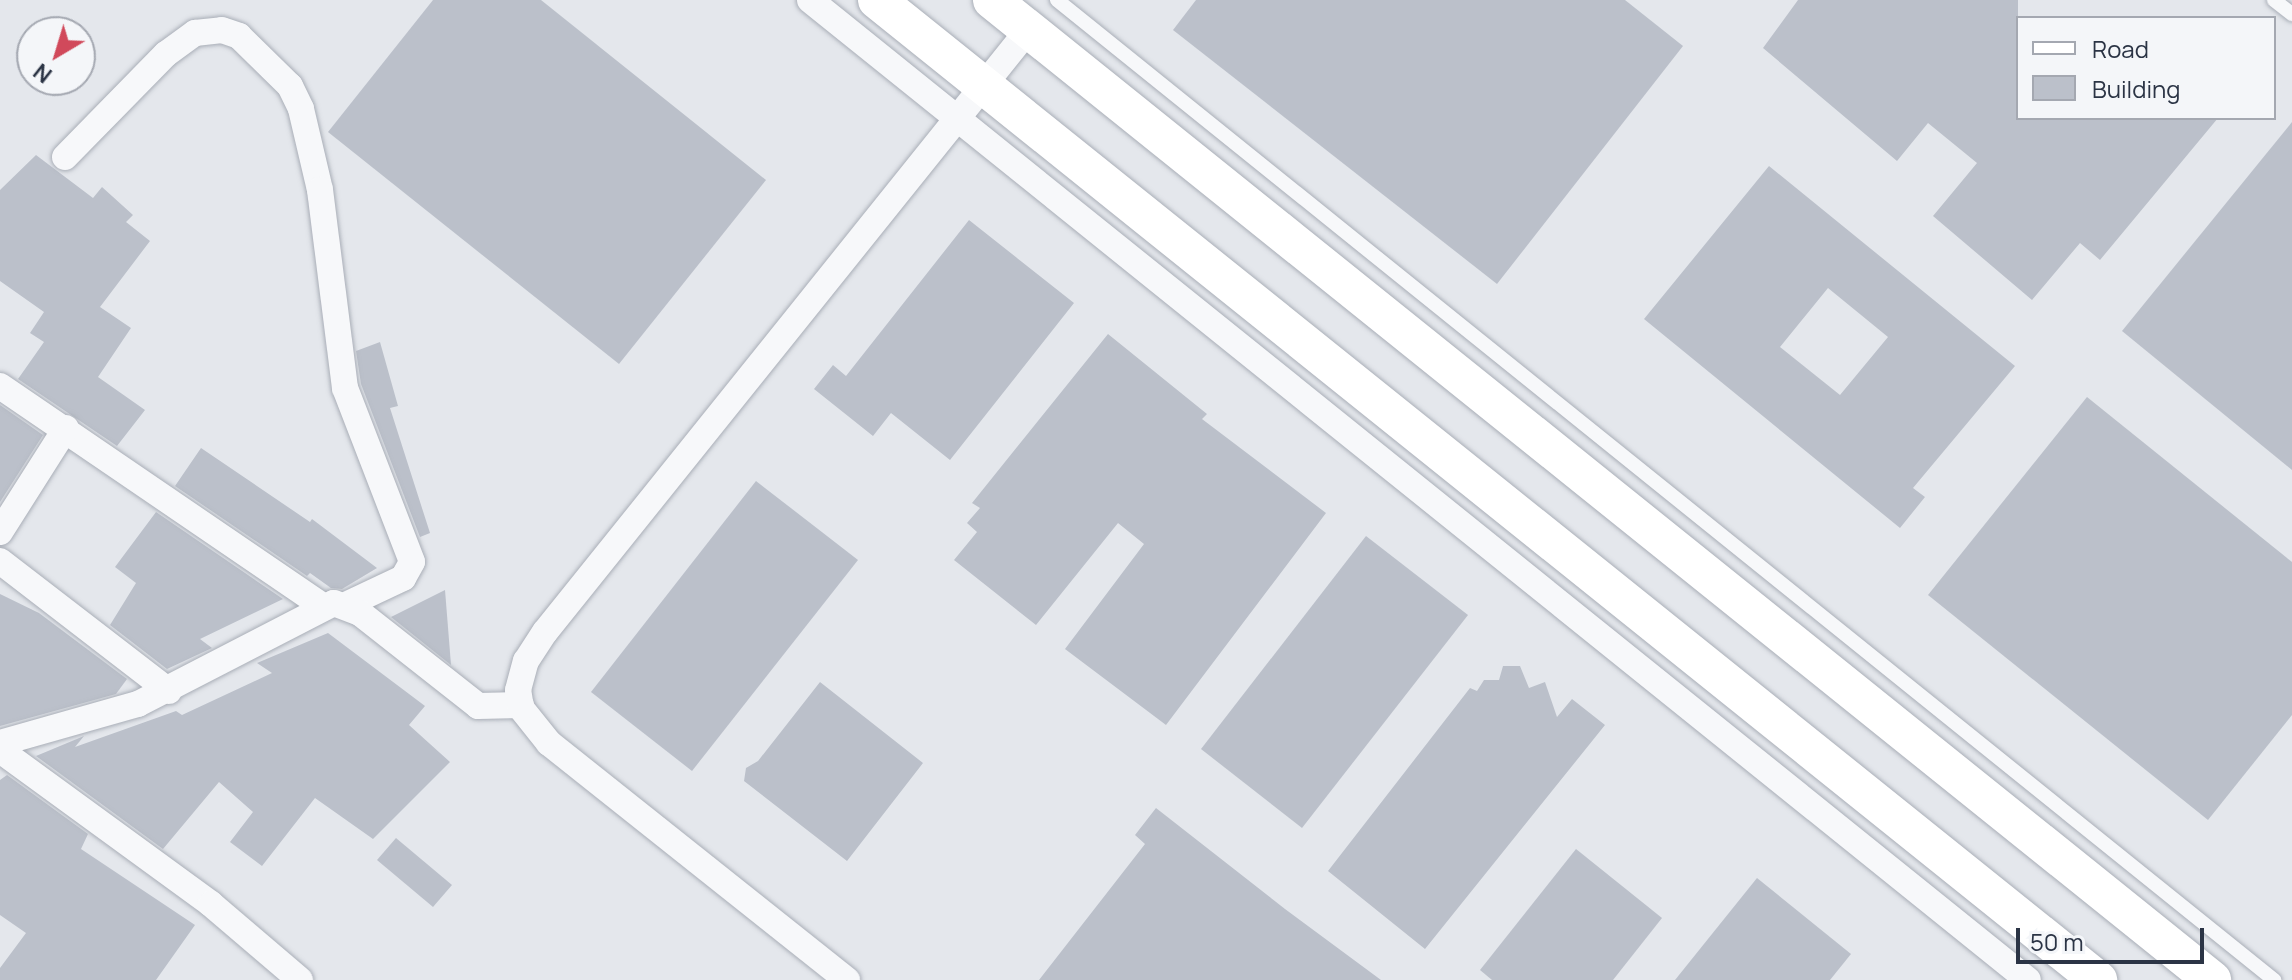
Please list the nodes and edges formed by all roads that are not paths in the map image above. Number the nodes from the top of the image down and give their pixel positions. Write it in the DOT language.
graph roads {
  1 [pos="810,0"];
  2 [pos="877,0"];
  3 [pos="992,0"];
  4 [pos="1057,0"];
  5 [pos="2274,0"];
  6 [pos="2292,14"];
  7 [pos="1029,29"];
  8 [pos="985,87"];
  9 [pos="959,120"];
  10 [pos="65,157"];
  11 [pos="0,386"];
  12 [pos="66,428"];
  13 [pos="0,532"];
  14 [pos="0,561"];
  15 [pos="335,605"];
  16 [pos="169,691"];
  17 [pos="521,705"];
  18 [pos="0,743"];
  19 [pos="0,750"];
  20 [pos="300,980"];
  21 [pos="847,980"];
  22 [pos="2028,980"];
  23 [pos="2098,980"];
  24 [pos="2212,980"];
  25 [pos="2274,980"];
  1 -- 9 [label="street"];
  2 -- 8 [label="main road"];
  3 -- 7 [label="main road"];
  4 -- 25 [label="lane"];
  5 -- 6 [label="lane"];
  7 -- 8 [label="street"];
  7 -- 24 [label="main road"];
  8 -- 9 [label="street"];
  8 -- 23 [label="main road"];
  9 -- 17 [label="street"];
  9 -- 22 [label="street"];
  10 -- 15 [label="street"];
  11 -- 12 [label="street"];
  12 -- 13 [label="street"];
  12 -- 15 [label="street"];
  14 -- 16 [label="street"];
  15 -- 16 [label="street"];
  15 -- 17 [label="street"];
  16 -- 18 [label="street"];
  17 -- 21 [label="street"];
  19 -- 20 [label="street"];
}
